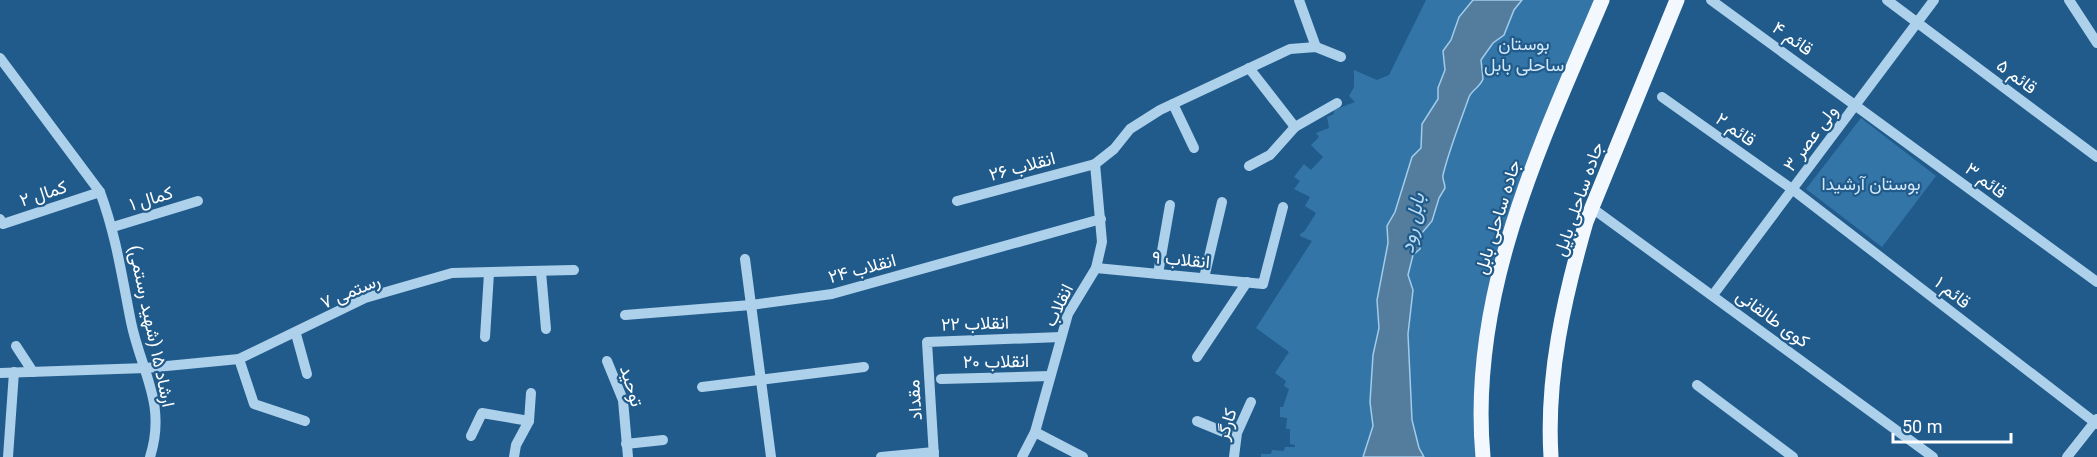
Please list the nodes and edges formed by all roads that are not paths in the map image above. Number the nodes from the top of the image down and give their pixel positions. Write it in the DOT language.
graph roads {
  1 [pos="1299,0"];
  2 [pos="1602,0"];
  3 [pos="1677,0"];
  4 [pos="1711,0"];
  5 [pos="1887,0"];
  6 [pos="1934,0"];
  7 [pos="2069,0"];
  8 [pos="1917,22"];
  9 [pos="2097,43"];
  10 [pos="1316,47"];
  11 [pos="1341,57"];
  12 [pos="0,58"];
  13 [pos="1249,68"];
  14 [pos="1662,97"];
  15 [pos="1337,103"];
  16 [pos="1173,104"];
  17 [pos="1856,104"];
  18 [pos="1295,128"];
  19 [pos="1194,148"];
  20 [pos="2097,157"];
  21 [pos="1095,164"];
  22 [pos="1249,166"];
  23 [pos="1792,189"];
  24 [pos="100,192"];
  25 [pos="198,201"];
  26 [pos="957,201"];
  27 [pos="1222,202"];
  28 [pos="1170,205"];
  29 [pos="1283,207"];
  30 [pos="1592,208"];
  31 [pos="0,219"];
  32 [pos="1101,219"];
  33 [pos="113,227"];
  34 [pos="745,259"];
  35 [pos="1096,268"];
  36 [pos="573,270"];
  37 [pos="541,272"];
  38 [pos="489,273"];
  39 [pos="1158,274"];
  40 [pos="1204,278"];
  41 [pos="1246,282"];
  42 [pos="2097,282"];
  43 [pos="1713,295"];
  44 [pos="751,305"];
  45 [pos="625,315"];
  46 [pos="546,329"];
  47 [pos="296,334"];
  48 [pos="485,337"];
  49 [pos="1060,337"];
  50 [pos="927,342"];
  51 [pos="16,346"];
  52 [pos="1197,357"];
  53 [pos="239,359"];
  54 [pos="607,361"];
  55 [pos="864,367"];
  56 [pos="146,368"];
  57 [pos="14,372"];
  58 [pos="33,372"];
  59 [pos="0,373"];
  60 [pos="307,374"];
  61 [pos="1050,376"];
  62 [pos="941,379"];
  63 [pos="761,380"];
  64 [pos="1696,385"];
  65 [pos="702,387"];
  66 [pos="531,393"];
  67 [pos="1251,402"];
  68 [pos="305,421"];
  69 [pos="529,421"];
  70 [pos="1197,421"];
  71 [pos="2096,422"];
  72 [pos="1035,432"];
  73 [pos="471,436"];
  74 [pos="1236,437"];
  75 [pos="663,440"];
  76 [pos="626,444"];
  77 [pos="934,455"];
  78 [pos="8,457"];
  79 [pos="150,457"];
  80 [pos="514,457"];
  81 [pos="628,457"];
  82 [pos="771,457"];
  83 [pos="881,457"];
  84 [pos="1022,457"];
  85 [pos="1083,457"];
  86 [pos="1234,457"];
  87 [pos="1483,457"];
  88 [pos="1551,457"];
  89 [pos="1794,457"];
  90 [pos="1933,457"];
  91 [pos="2067,457"];
  1 -- 10 [label="street"];
  2 -- 87 [label="main road, جاده ساحلی بابل"];
  3 -- 30 [label="main road, جاده ساحلی بایل"];
  4 -- 17 [label="street, قائم ۴"];
  5 -- 8 [label="street, قائم ۵"];
  6 -- 8 [label="street, ولی عصر ۳"];
  7 -- 9 [label="street"];
  8 -- 17 [label="street, ولی عصر ۳"];
  8 -- 20 [label="street, قائم ۵"];
  10 -- 11 [label="street"];
  10 -- 13 [label="street"];
  12 -- 24 [label="street, ارشاد ۱۵ (شهید رستمی)"];
  13 -- 16 [label="street"];
  13 -- 18 [label="street"];
  14 -- 23 [label="street, قائم ۲"];
  15 -- 18 [label="street"];
  16 -- 19 [label="street"];
  16 -- 21 [label="street"];
  17 -- 23 [label="street, ولی عصر ۳"];
  17 -- 42 [label="street, قائم ۳"];
  18 -- 22 [label="street"];
  21 -- 26 [label="street, انقلاب ۲۶"];
  21 -- 32 [label="street, انقلاب"];
  23 -- 43 [label="street, ولی عصر ۳"];
  23 -- 71 [label="street, قائم ۱"];
  24 -- 31 [label="street, کمال ۲"];
  24 -- 33 [label="street, ارشاد ۱۵ (شهید رستمی)"];
  25 -- 33 [label="street, کمال ۱"];
  27 -- 40 [label="street"];
  28 -- 39 [label="street"];
  29 -- 41 [label="street, انقلاب ۹"];
  30 -- 43 [label="street, کوی طالقانی"];
  30 -- 88 [label="main road, جاده ساحلی بایل"];
  32 -- 35 [label="street, انقلاب"];
  32 -- 44 [label="street, انقلاب ۲۴"];
  33 -- 56 [label="street, ارشاد ۱۵ (شهید رستمی)"];
  34 -- 44 [label="street"];
  35 -- 39 [label="street, انقلاب ۹"];
  35 -- 49 [label="street, انقلاب"];
  36 -- 37 [label="street, رستمی ۷"];
  37 -- 38 [label="street, رستمی ۷"];
  37 -- 46 [label="street"];
  38 -- 47 [label="street, رستمی ۷"];
  38 -- 48 [label="street"];
  39 -- 40 [label="street, انقلاب ۹"];
  40 -- 41 [label="street, انقلاب ۹"];
  41 -- 52 [label="street"];
  43 -- 90 [label="street, کوی طالقانی"];
  44 -- 45 [label="street, انقلاب ۲۴"];
  44 -- 63 [label="street"];
  47 -- 53 [label="street, رستمی ۷"];
  47 -- 60 [label="street"];
  49 -- 50 [label="street, انقلاب ۲۲"];
  49 -- 61 [label="street, انقلاب"];
  50 -- 77 [label="street, مقداد"];
  51 -- 58 [label="street"];
  53 -- 56 [label="street, رستمی ۷"];
  53 -- 68 [label="street"];
  54 -- 76 [label="street, توحید"];
  55 -- 63 [label="street"];
  56 -- 58 [label="street, رستمی ۷"];
  56 -- 79 [label="street, ارشاد ۱۵ (شهید رستمی)"];
  57 -- 58 [label="street, رستمی ۷"];
  57 -- 59 [label="street, رستمی ۷"];
  57 -- 78 [label="street"];
  61 -- 62 [label="street, انقلاب ۲۰"];
  61 -- 72 [label="street, انقلاب"];
  63 -- 65 [label="street"];
  63 -- 82 [label="street"];
  64 -- 89 [label="street"];
  66 -- 69 [label="street"];
  67 -- 74 [label="street, کارگر"];
  69 -- 73 [label="street"];
  69 -- 80 [label="street"];
  70 -- 74 [label="street"];
  71 -- 91 [label="street"];
  72 -- 84 [label="street, انقلاب"];
  72 -- 85 [label="street"];
  74 -- 86 [label="street, کارگر"];
  75 -- 76 [label="street"];
  76 -- 81 [label="street, توحید"];
  77 -- 83 [label="street"];
}
